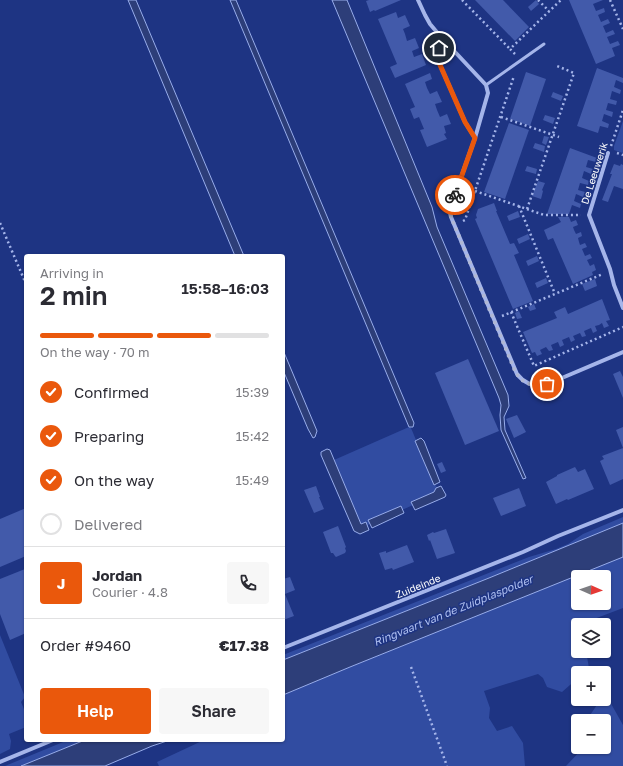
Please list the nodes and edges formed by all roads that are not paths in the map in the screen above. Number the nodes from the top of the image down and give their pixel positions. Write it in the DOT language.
graph roads {
  1 [pos="418,0"];
  2 [pos="441,37"];
  3 [pos="544,44"];
  4 [pos="486,84"];
  5 [pos="475,138"];
  6 [pos="608,153"];
  7 [pos="623,308"];
  8 [pos="623,352"];
  9 [pos="623,510"];
  10 [pos="285,647"];
  11 [pos="48,742"];
  12 [pos="0,762"];
  1 -- 2 [label="street"];
  2 -- 4 [label="street"];
  2 -- 5 [label="street"];
  3 -- 4 [label="lane"];
  4 -- 5 [label="street"];
  5 -- 8 [label="street"];
  6 -- 7 [label="street, De Leeuwerik"];
  9 -- 10 [label="street, Zuideinde"];
  11 -- 12 [label="street"];
}
